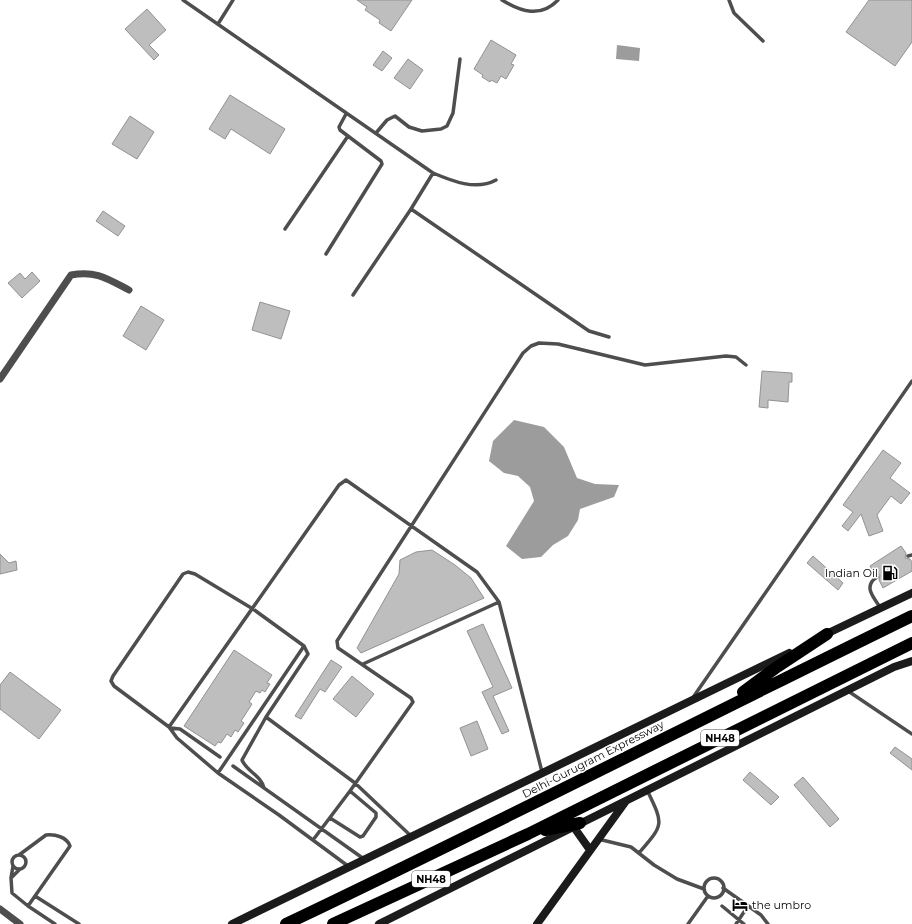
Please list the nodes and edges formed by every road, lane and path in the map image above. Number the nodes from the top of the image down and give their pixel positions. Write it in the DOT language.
graph roads {
  1 [pos="183,0"];
  2 [pos="233,0"];
  3 [pos="502,0"];
  4 [pos="558,0"];
  5 [pos="730,0"];
  6 [pos="218,24"];
  7 [pos="763,41"];
  8 [pos="460,59"];
  9 [pos="346,114"];
  10 [pos="376,134"];
  11 [pos="348,136"];
  12 [pos="433,173"];
  13 [pos="496,180"];
  14 [pos="411,209"];
  15 [pos="285,229"];
  16 [pos="326,254"];
  17 [pos="129,290"];
  18 [pos="353,295"];
  19 [pos="608,337"];
  20 [pos="746,365"];
  21 [pos="0,379"];
  22 [pos="912,381"];
  23 [pos="412,528"];
  24 [pos="877,577"];
  25 [pos="912,593"];
  26 [pos="499,602"];
  27 [pos="880,608"];
  28 [pos="253,609"];
  29 [pos="912,616"];
  30 [pos="827,634"];
  31 [pos="912,643"];
  32 [pos="304,646"];
  33 [pos="912,661"];
  34 [pos="363,664"];
  35 [pos="848,691"];
  36 [pos="690,702"];
  37 [pos="723,708"];
  38 [pos="266,717"];
  39 [pos="170,728"];
  40 [pos="912,734"];
  41 [pos="220,757"];
  42 [pos="233,766"];
  43 [pos="218,772"];
  44 [pos="542,773"];
  45 [pos="355,783"];
  46 [pos="264,788"];
  47 [pos="350,790"];
  48 [pos="646,790"];
  49 [pos="628,799"];
  50 [pos="330,818"];
  51 [pos="576,824"];
  52 [pos="321,829"];
  53 [pos="528,834"];
  54 [pos="412,836"];
  55 [pos="598,839"];
  56 [pos="313,840"];
  57 [pos="28,849"];
  58 [pos="590,850"];
  59 [pos="639,853"];
  60 [pos="19,854"];
  61 [pos="26,858"];
  62 [pos="364,859"];
  63 [pos="13,866"];
  64 [pos="348,866"];
  65 [pos="20,869"];
  66 [pos="11,878"];
  67 [pos="723,888"];
  68 [pos="704,889"];
  69 [pos="35,896"];
  70 [pos="708,896"];
  71 [pos="28,906"];
  72 [pos="722,906"];
  73 [pos="748,906"];
  74 [pos="0,909"];
  75 [pos="739,920"];
  76 [pos="20,924"];
  77 [pos="55,924"];
  78 [pos="79,924"];
  79 [pos="232,924"];
  80 [pos="286,924"];
  81 [pos="333,924"];
  82 [pos="378,924"];
  83 [pos="537,924"];
  84 [pos="688,924"];
  85 [pos="736,924"];
  86 [pos="744,924"];
  87 [pos="768,924"];
  1 -- 6 [label="lane"];
  2 -- 6 [label="lane"];
  3 -- 4 [label="lane"];
  5 -- 7 [label="lane"];
  6 -- 9 [label="lane"];
  8 -- 10 [label="lane"];
  9 -- 10 [label="lane"];
  9 -- 11 [label="lane"];
  10 -- 12 [label="lane"];
  11 -- 15 [label="lane"];
  11 -- 16 [label="lane"];
  12 -- 13 [label="lane"];
  12 -- 14 [label="lane"];
  14 -- 18 [label="lane"];
  14 -- 19 [label="lane"];
  17 -- 21 [label="street"];
  20 -- 23 [label="lane"];
  22 -- 36 [label="lane"];
  23 -- 26 [label="lane"];
  23 -- 28 [label="lane"];
  23 -- 34 [label="lane"];
  24 -- 27 [label="lane"];
  25 -- 27 [label="main road"];
  26 -- 34 [label="lane"];
  26 -- 44 [label="lane"];
  27 -- 30 [label="main road"];
  28 -- 32 [label="lane"];
  28 -- 39 [label="lane"];
  28 -- 39 [label="lane"];
  29 -- 37 [label="highway, Delhi-Gurugram Expressway / NH48"];
  30 -- 36 [label="main road"];
  30 -- 37 [label="highway"];
  31 -- 53 [label="highway, NH48"];
  32 -- 38 [label="lane"];
  32 -- 43 [label="lane"];
  33 -- 35 [label="main road"];
  34 -- 45 [label="lane"];
  35 -- 40 [label="lane"];
  35 -- 48 [label="main road"];
  36 -- 44 [label="main road"];
  37 -- 80 [label="highway, Delhi-Gurugram Expressway / NH48"];
  38 -- 45 [label="lane"];
  38 -- 46 [label="lane"];
  39 -- 41 [label="lane"];
  39 -- 43 [label="lane"];
  42 -- 46 [label="lane"];
  43 -- 56 [label="lane"];
  44 -- 54 [label="main road"];
  45 -- 47 [label="lane"];
  45 -- 54 [label="lane"];
  46 -- 52 [label="lane"];
  47 -- 50 [label="lane"];
  47 -- 50 [label="lane"];
  48 -- 49 [label="main road"];
  48 -- 59 [label="lane"];
  49 -- 51 [label="main road"];
  49 -- 55 [label="main road"];
  50 -- 52 [label="lane"];
  51 -- 53 [label="highway"];
  51 -- 58 [label="main road"];
  51 -- 82 [label="main road"];
  52 -- 56 [label="lane"];
  52 -- 62 [label="lane"];
  53 -- 81 [label="highway, NH48"];
  54 -- 62 [label="main road"];
  55 -- 58 [label="main road"];
  55 -- 59 [label="lane"];
  56 -- 64 [label="lane"];
  57 -- 60 [label="lane"];
  57 -- 61 [label="lane"];
  57 -- 69 [label="lane"];
  58 -- 83 [label="main road"];
  59 -- 68 [label="lane"];
  60 -- 61 [label="lane"];
  60 -- 63 [label="lane"];
  61 -- 65 [label="lane"];
  62 -- 64 [label="main road"];
  63 -- 65 [label="lane"];
  63 -- 66 [label="lane"];
  64 -- 79 [label="main road"];
  65 -- 66 [label="lane"];
  66 -- 71 [label="lane"];
  67 -- 68 [label="lane"];
  67 -- 70 [label="lane"];
  67 -- 73 [label="lane"];
  68 -- 70 [label="lane"];
  69 -- 71 [label="lane"];
  69 -- 78 [label="lane"];
  70 -- 84 [label="lane"];
  71 -- 77 [label="lane"];
  72 -- 75 [label="lane"];
  73 -- 75 [label="lane"];
  73 -- 87 [label="lane"];
  74 -- 76 [label="street"];
  75 -- 85 [label="lane"];
  75 -- 86 [label="lane"];
}
